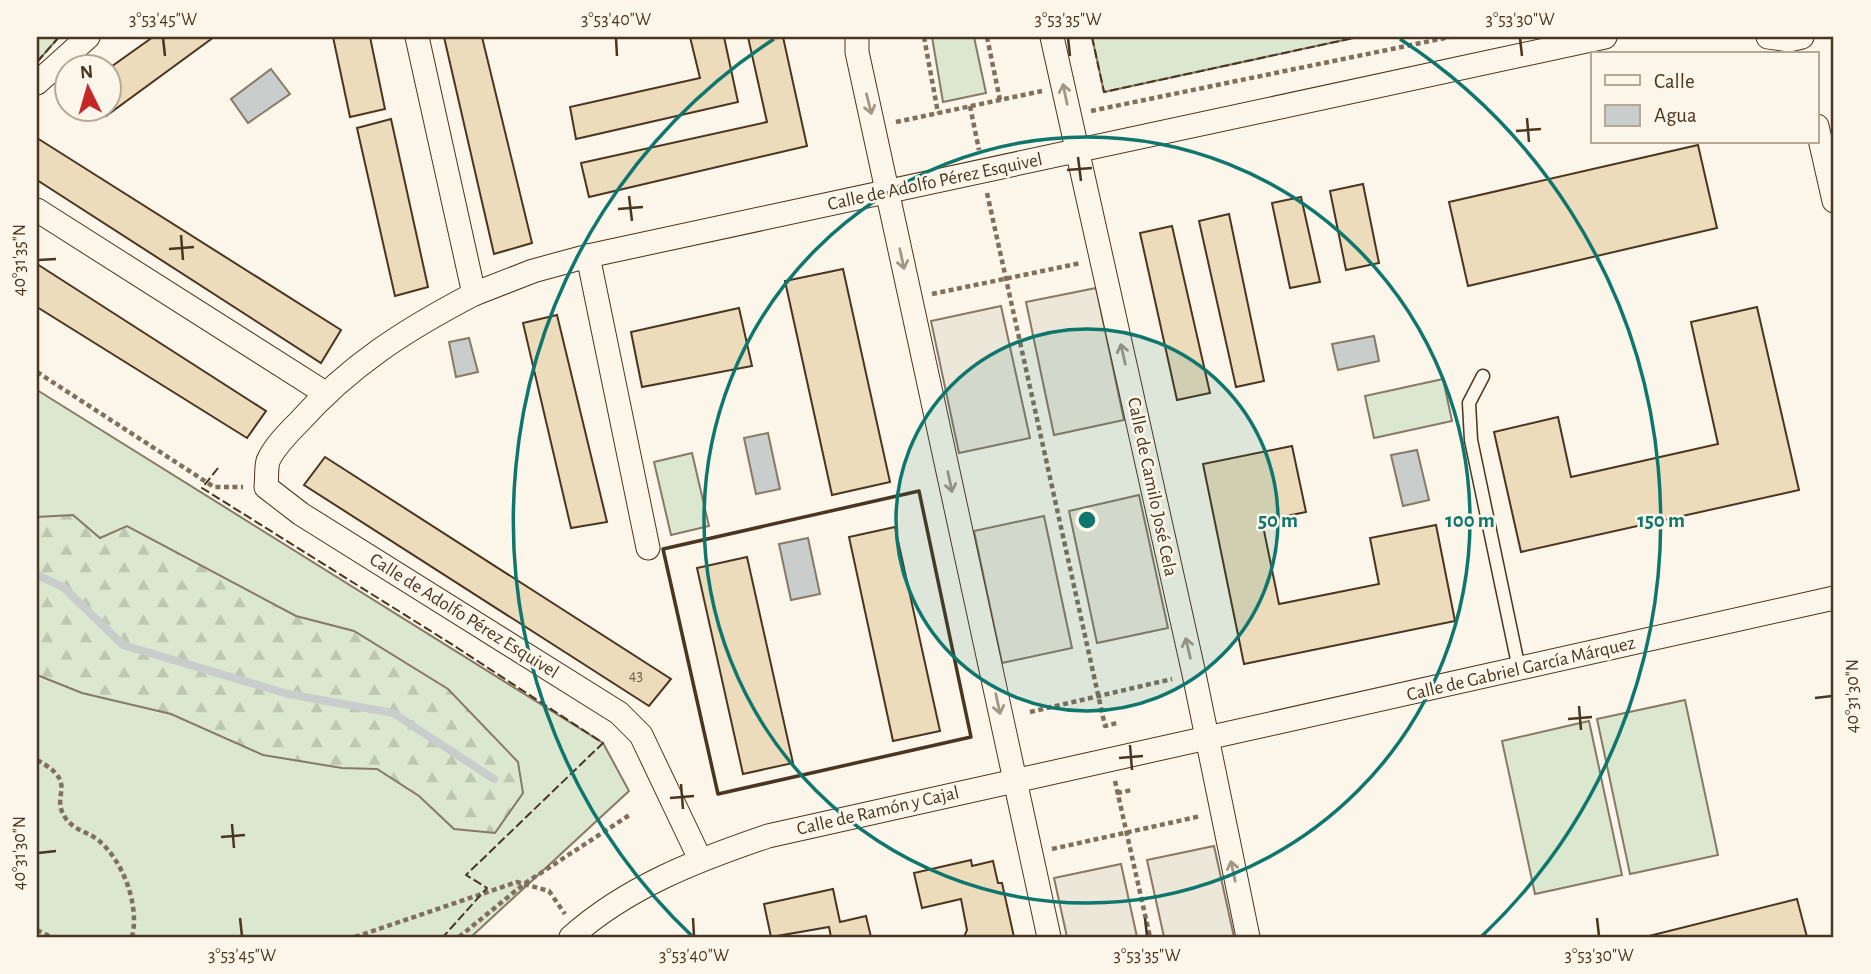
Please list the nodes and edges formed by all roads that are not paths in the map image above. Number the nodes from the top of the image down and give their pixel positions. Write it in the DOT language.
graph roads {
  1 [pos="89,37"];
  2 [pos="417,37"];
  3 [pos="857,37"];
  4 [pos="1052,37"];
  5 [pos="1605,37"];
  6 [pos="1768,37"];
  7 [pos="1799,43"];
  8 [pos="37,83"];
  9 [pos="1818,130"];
  10 [pos="1079,151"];
  11 [pos="888,192"];
  12 [pos="1834,201"];
  13 [pos="37,210"];
  14 [pos="588,256"];
  15 [pos="474,294"];
  16 [pos="1483,376"];
  17 [pos="325,393"];
  18 [pos="648,548"];
  19 [pos="1834,598"];
  20 [pos="1519,669"];
  21 [pos="1207,739"];
  22 [pos="1013,781"];
  23 [pos="700,859"];
  24 [pos="574,934"];
  25 [pos="1049,937"];
  26 [pos="1248,937"];
  1 -- 8 [label="street"];
  2 -- 15 [label="street"];
  3 -- 11 [label="street, one-way"];
  4 -- 10 [label="street, Calle de Camilo José Cela"];
  5 -- 10 [label="street, Calle de Adolfo Pérez Esquivel"];
  6 -- 7 [label="street"];
  9 -- 12 [label="street"];
  10 -- 11 [label="street, Calle de Adolfo Pérez Esquivel"];
  21 -- 10 [label="street, Calle de Camilo José Cela, one-way"];
  11 -- 14 [label="street, Calle de Adolfo Pérez Esquivel"];
  11 -- 22 [label="street, one-way"];
  13 -- 17 [label="street"];
  14 -- 15 [label="street, Calle de Adolfo Pérez Esquivel"];
  14 -- 18 [label="street"];
  15 -- 17 [label="street, Calle de Adolfo Pérez Esquivel"];
  16 -- 20 [label="lane"];
  17 -- 23 [label="street, Calle de Adolfo Pérez Esquivel"];
  19 -- 20 [label="street, Calle de Gabriel García Márquez"];
  20 -- 21 [label="street, Calle de Gabriel García Márquez"];
  21 -- 22 [label="street, Calle de Ramón y Cajal"];
  26 -- 21 [label="street, Calle de Camilo José Cela, one-way"];
  22 -- 23 [label="street, Calle de Ramón y Cajal"];
  22 -- 25 [label="street"];
  23 -- 24 [label="street, Calle de Ramón y Cajal"];
}
